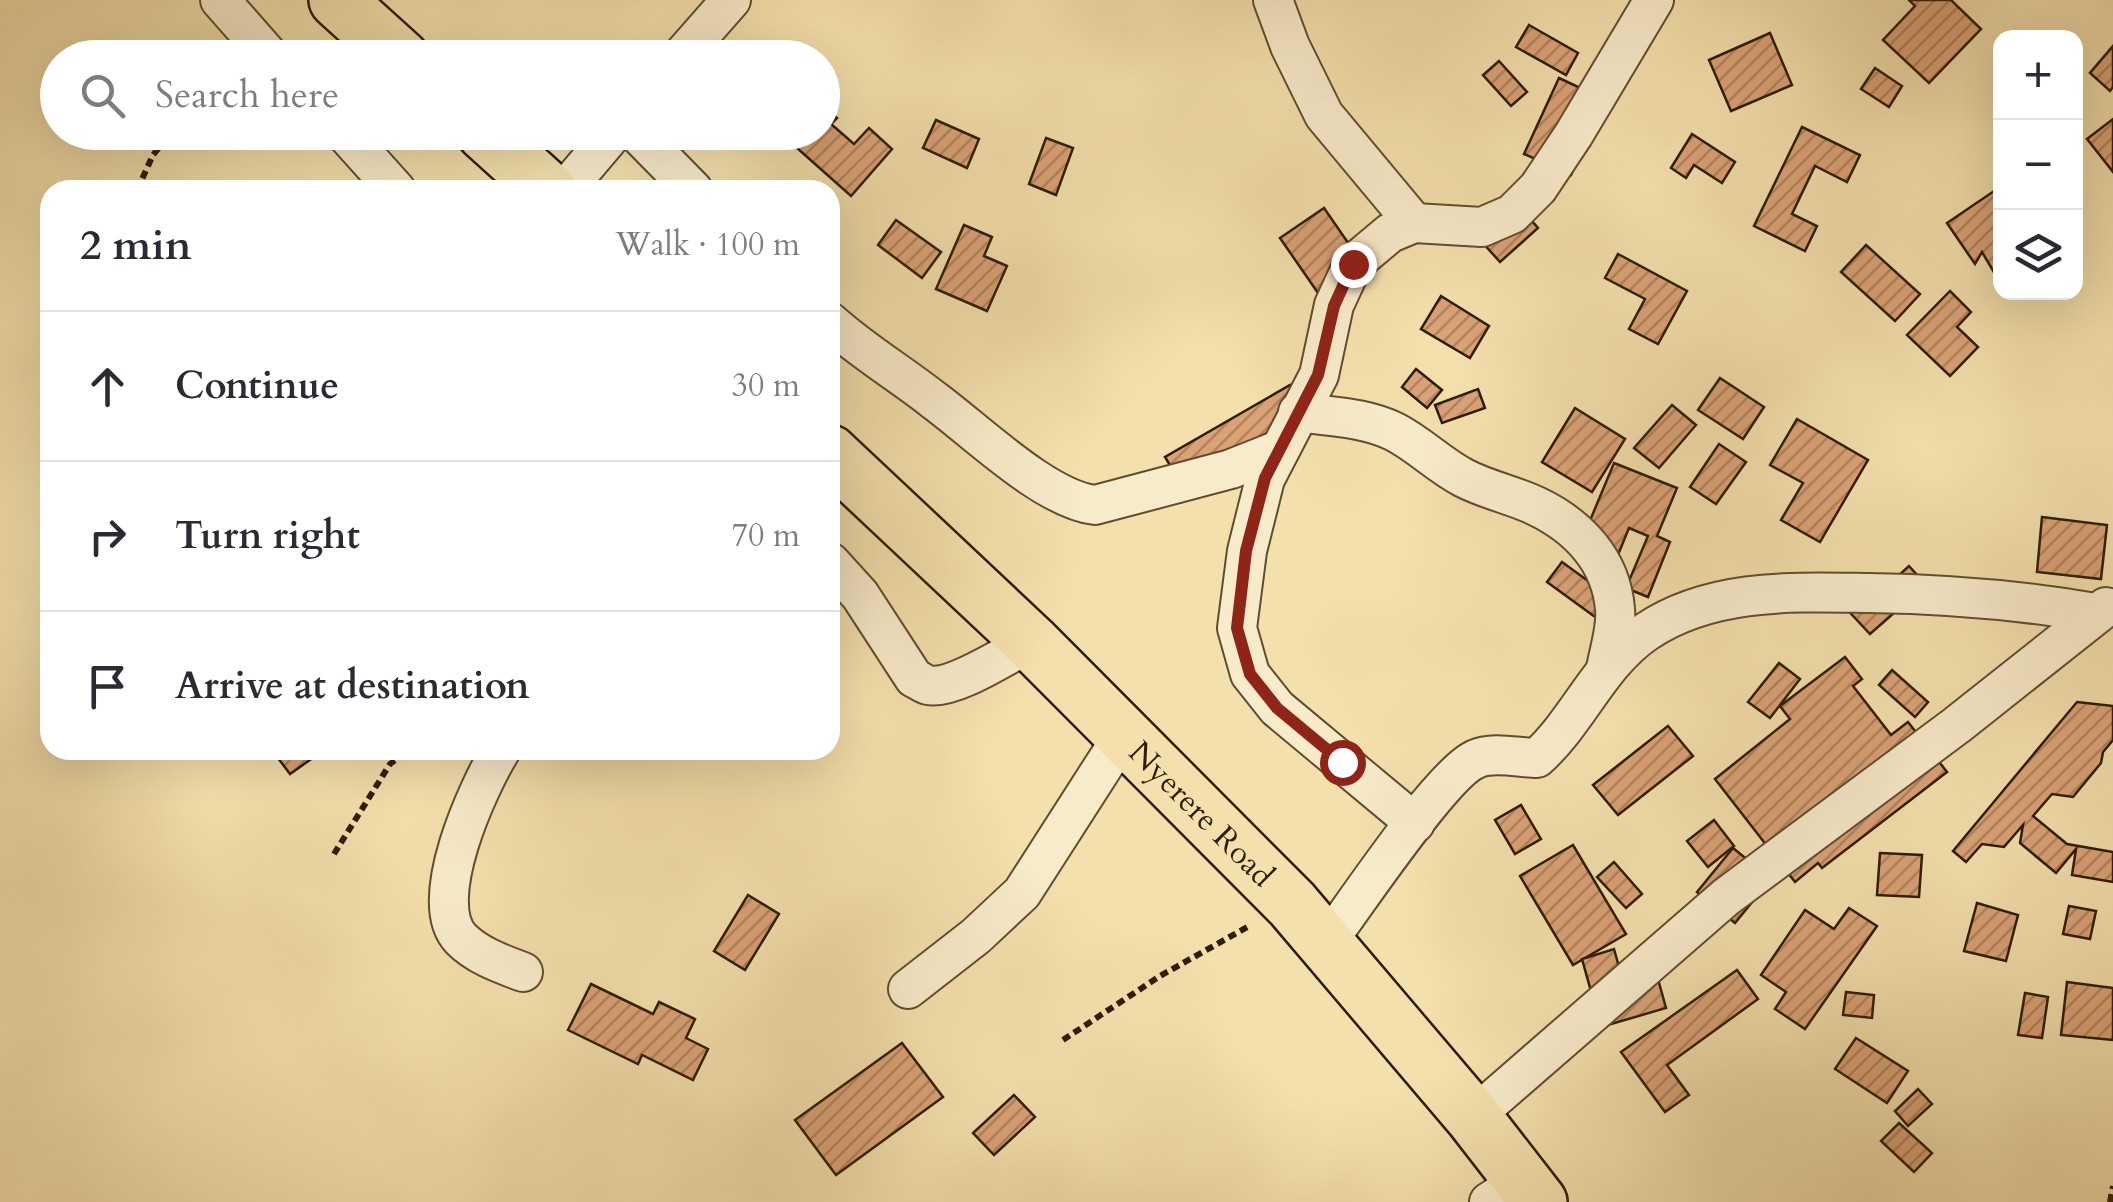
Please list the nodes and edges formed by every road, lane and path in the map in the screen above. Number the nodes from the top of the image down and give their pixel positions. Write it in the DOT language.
graph roads {
  1 [pos="220,0"];
  2 [pos="337,0"];
  3 [pos="731,0"];
  4 [pos="1273,0"];
  5 [pos="1654,0"];
  6 [pos="255,40"];
  7 [pos="381,40"];
  8 [pos="696,40"];
  9 [pos="156,150"];
  10 [pos="360,150"];
  11 [pos="504,150"];
  12 [pos="599,150"];
  13 [pos="654,150"];
  14 [pos="142,180"];
  15 [pos="387,180"];
  16 [pos="537,180"];
  17 [pos="573,180"];
  18 [pos="683,180"];
  19 [pos="1414,224"];
  20 [pos="840,330"];
  21 [pos="1298,412"];
  22 [pos="1279,450"];
  23 [pos="840,463"];
  24 [pos="840,575"];
  25 [pos="2104,608"];
  26 [pos="1031,642"];
  27 [pos="1606,669"];
  28 [pos="1124,734"];
  29 [pos="395,760"];
  30 [pos="497,760"];
  31 [pos="1414,824"];
  32 [pos="334,854"];
  33 [pos="1308,925"];
  34 [pos="523,972"];
  35 [pos="908,990"];
  36 [pos="1062,1040"];
  37 [pos="1473,1118"];
  38 [pos="2113,1186"];
  39 [pos="1516,1195"];
  40 [pos="2110,1202"];
  1 -- 6 [label="street"];
  2 -- 7 [label="main road"];
  3 -- 8 [label="street"];
  4 -- 19 [label="street"];
  5 -- 19 [label="street"];
  9 -- 14 [label="path"];
  10 -- 15 [label="street"];
  11 -- 16 [label="main road"];
  12 -- 17 [label="street"];
  13 -- 18 [label="street"];
  19 -- 21 [label="street"];
  20 -- 22 [label="street"];
  21 -- 22 [label="street"];
  21 -- 27 [label="street"];
  22 -- 31 [label="street"];
  23 -- 26 [label="main road, Nyerere Road"];
  24 -- 26 [label="street"];
  25 -- 27 [label="street"];
  25 -- 37 [label="street"];
  26 -- 28 [label="main road, Nyerere Road"];
  27 -- 31 [label="street"];
  28 -- 33 [label="main road, Nyerere Road"];
  28 -- 35 [label="street"];
  29 -- 32 [label="path"];
  30 -- 34 [label="street"];
  31 -- 33 [label="street"];
  33 -- 36 [label="path"];
  33 -- 37 [label="main road, Nyerere Road"];
  37 -- 39 [label="main road, Nyerere Road"];
  38 -- 40 [label="path"];
}
